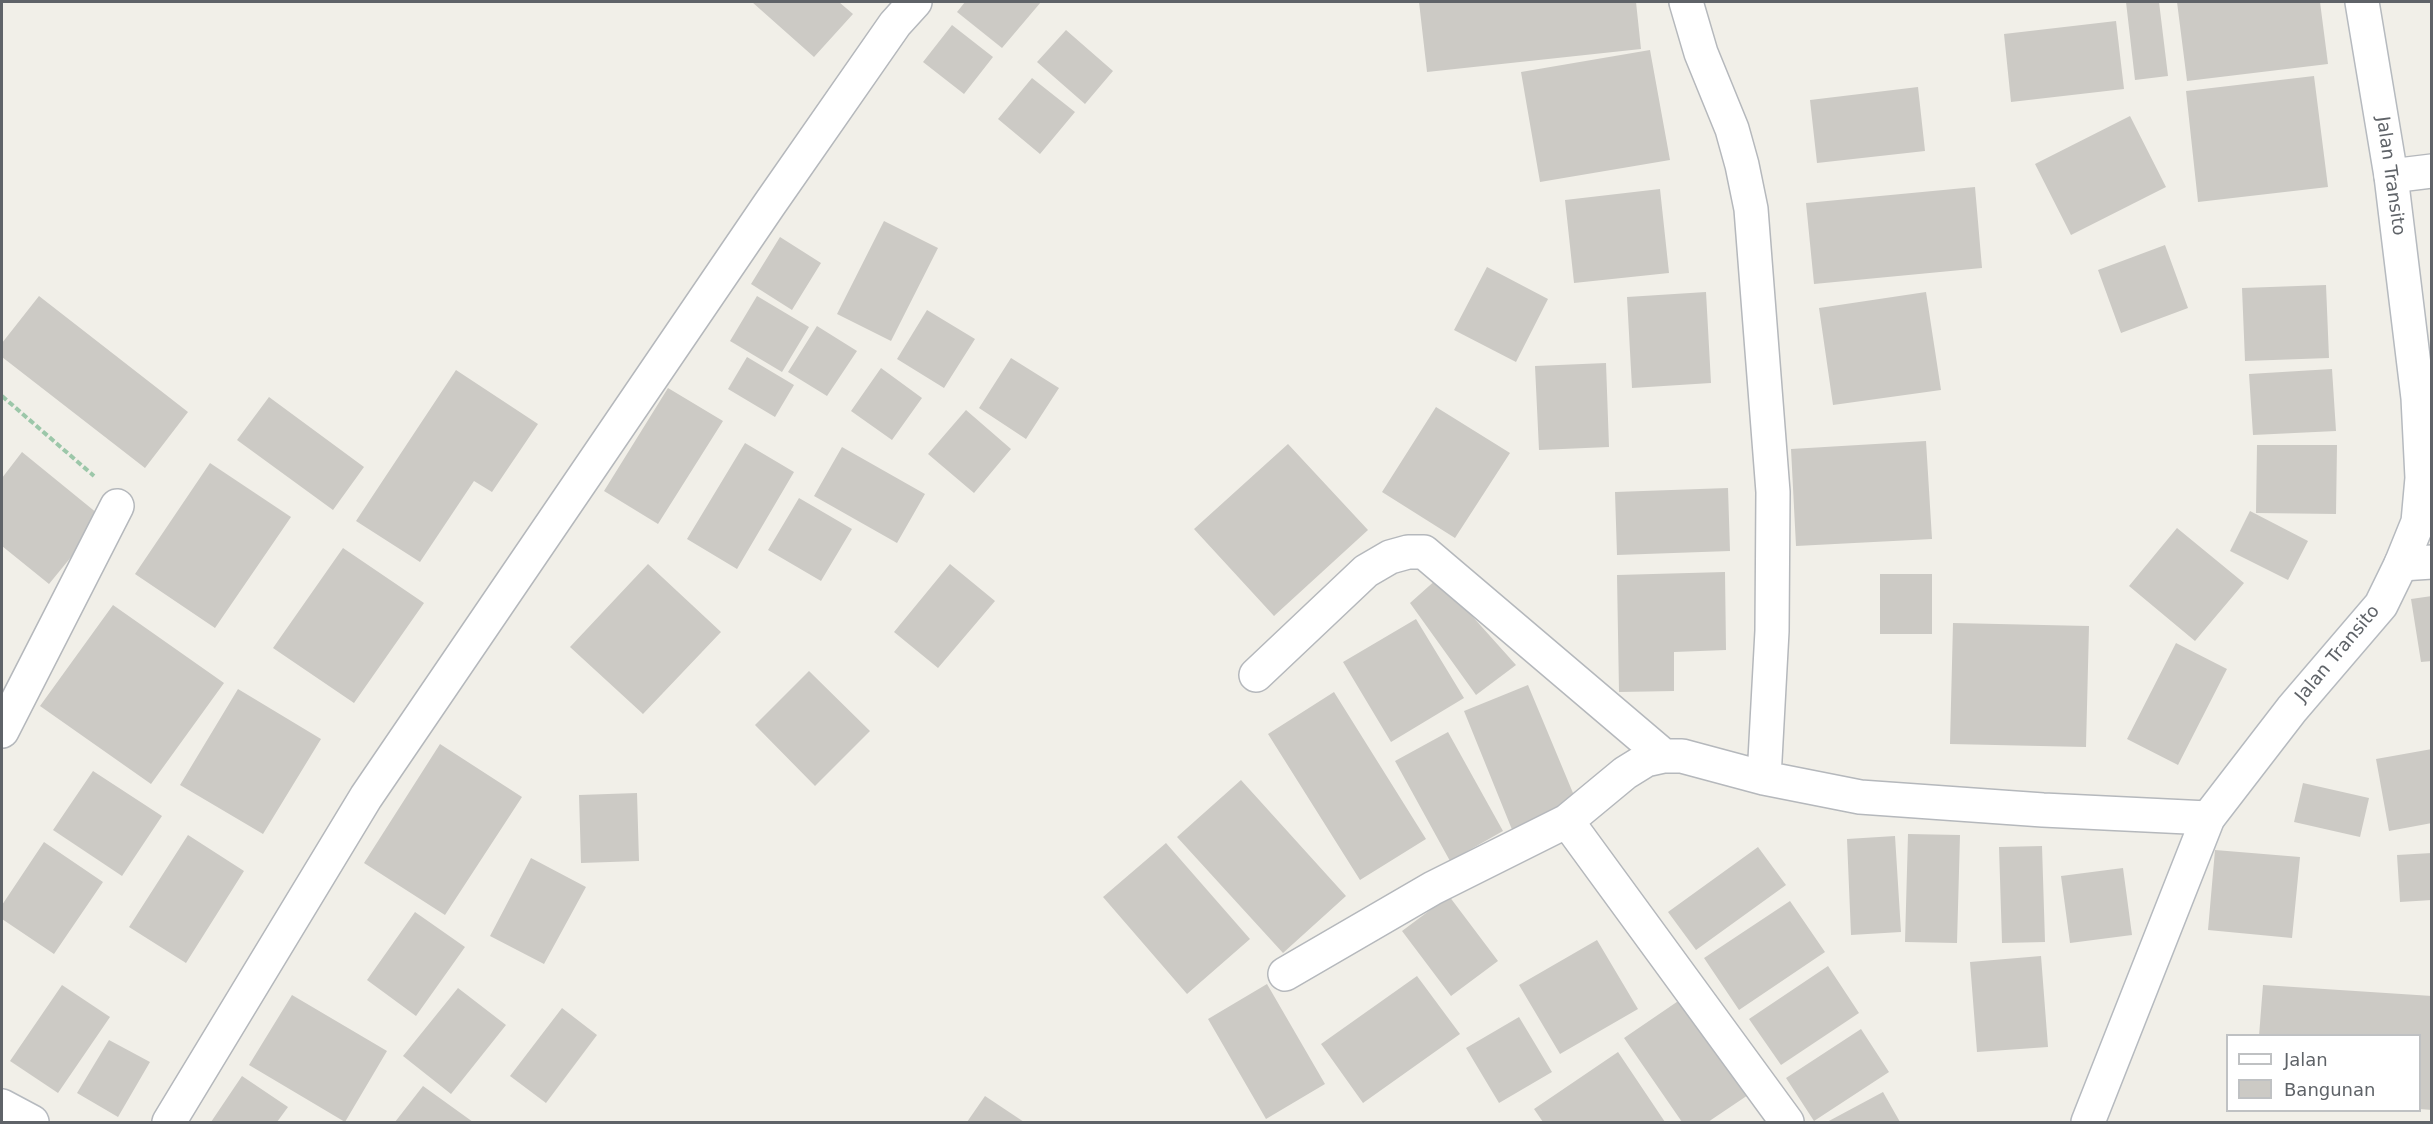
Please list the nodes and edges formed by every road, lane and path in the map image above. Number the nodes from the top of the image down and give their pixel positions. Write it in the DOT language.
graph roads {
  1 [pos="915,2"];
  2 [pos="1686,2"];
  3 [pos="2362,2"];
  4 [pos="2432,171"];
  5 [pos="2391,176"];
  6 [pos="2,396"];
  7 [pos="117,506"];
  8 [pos="2416,563"];
  9 [pos="1256,675"];
  10 [pos="2,731"];
  11 [pos="1664,756"];
  12 [pos="1764,778"];
  13 [pos="2208,818"];
  14 [pos="1567,821"];
  15 [pos="1285,974"];
  16 [pos="2,1106"];
  17 [pos="32,1122"];
  18 [pos="170,1122"];
  19 [pos="1787,1122"];
  20 [pos="2088,1122"];
  1 -- 18 [label="street"];
  2 -- 12 [label="street"];
  3 -- 5 [label="street, Jalan Transito"];
  4 -- 5 [label="street"];
  5 -- 8 [label="street, Jalan Transito"];
  6 -- 7 [label="path"];
  7 -- 10 [label="street"];
  8 -- 13 [label="street, Jalan Transito"];
  9 -- 11 [label="street"];
  11 -- 12 [label="street"];
  11 -- 14 [label="street"];
  12 -- 13 [label="street"];
  13 -- 20 [label="street, Jalan Transito"];
  14 -- 15 [label="street"];
  14 -- 19 [label="street"];
  16 -- 17 [label="street"];
}
